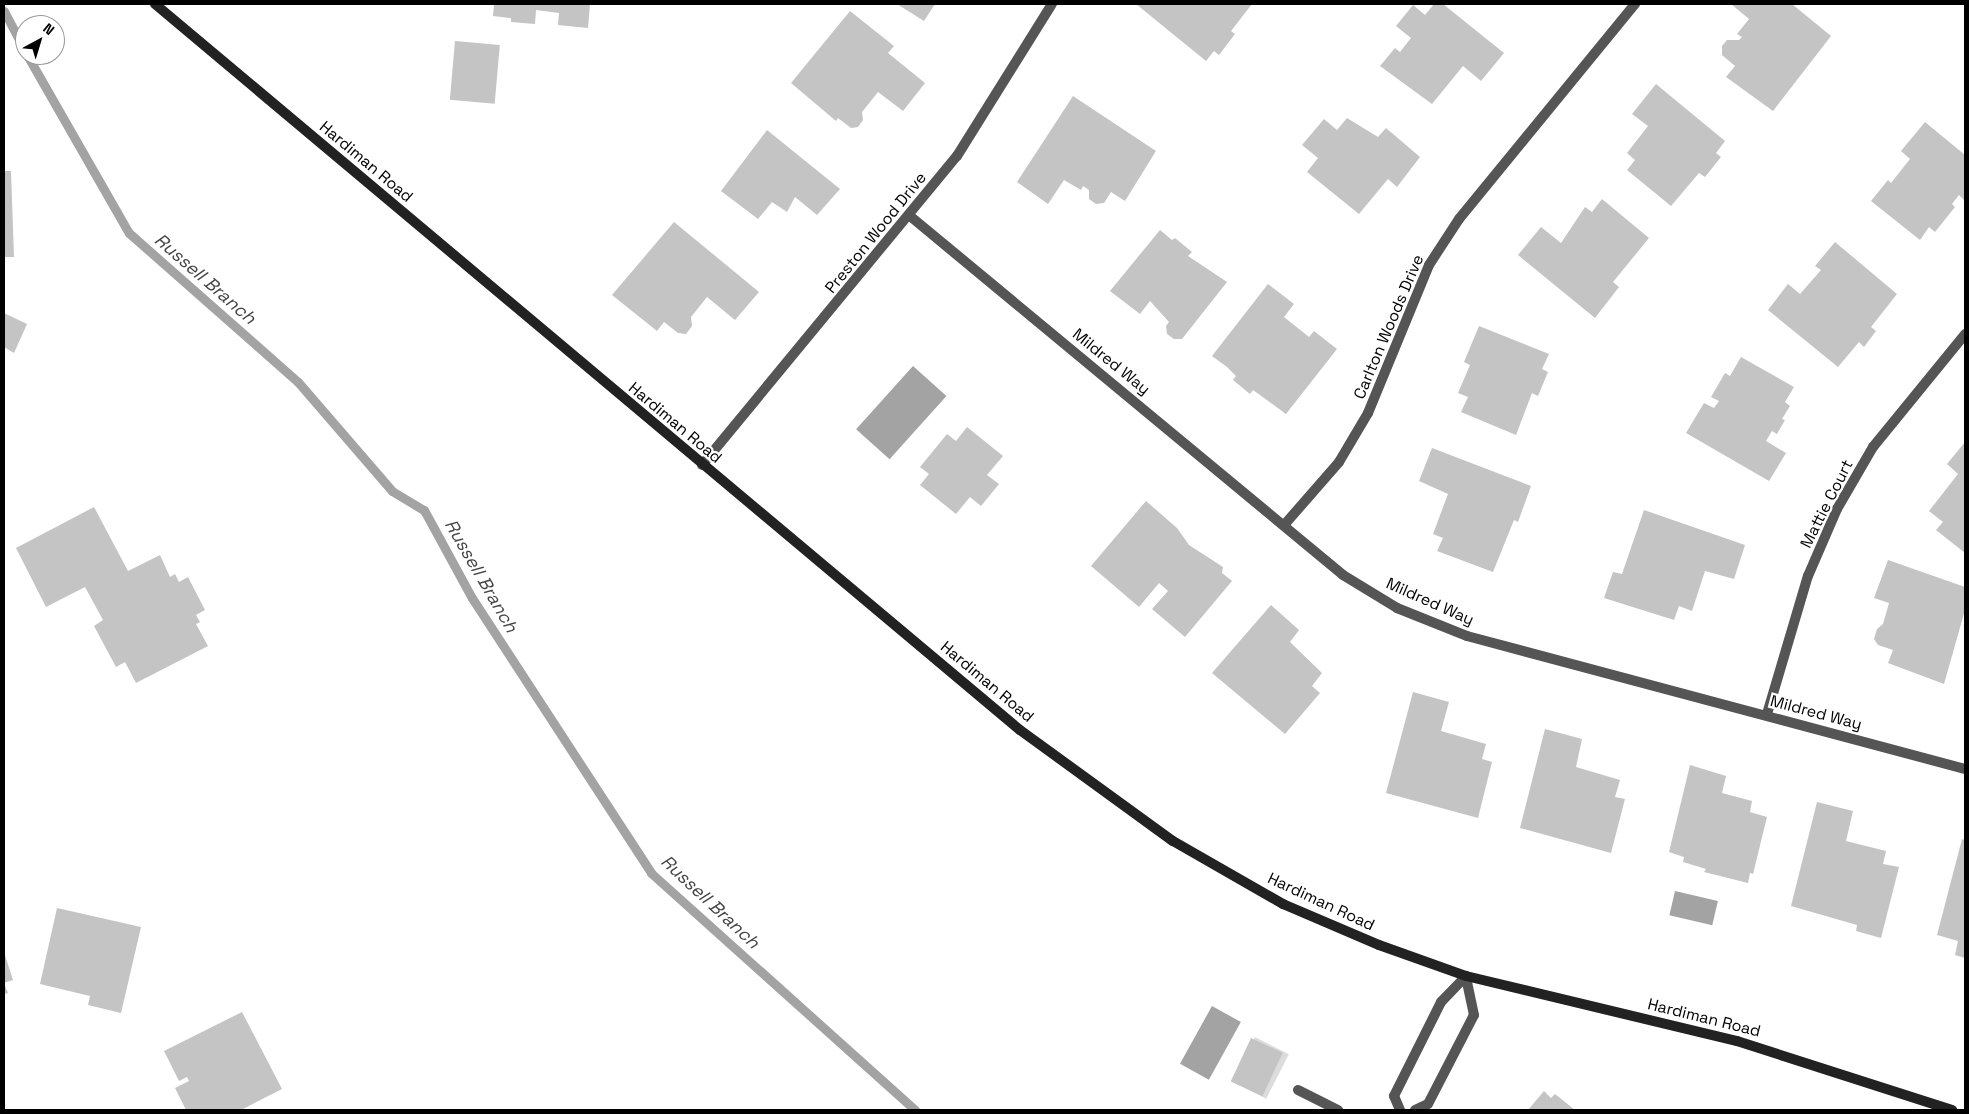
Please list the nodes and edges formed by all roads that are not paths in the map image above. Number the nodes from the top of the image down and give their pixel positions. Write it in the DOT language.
graph roads {
  1 [pos="154,4"];
  2 [pos="1052,4"];
  3 [pos="1636,4"];
  4 [pos="910,216"];
  5 [pos="1965,334"];
  6 [pos="702,466"];
  7 [pos="1285,524"];
  8 [pos="1767,714"];
  9 [pos="1965,769"];
  10 [pos="1466,976"];
  11 [pos="1298,1090"];
  12 [pos="1338,1110"];
  13 [pos="1400,1110"];
  14 [pos="1415,1110"];
  15 [pos="1952,1110"];
  1 -- 6 [label="street, Hardiman Road"];
  2 -- 4 [label="street, Preston Wood Drive"];
  3 -- 7 [label="street, Carlton Woods Drive"];
  4 -- 6 [label="street, Preston Wood Drive"];
  4 -- 7 [label="street, Mildred Way"];
  5 -- 8 [label="street, Mattie Court"];
  6 -- 10 [label="street, Hardiman Road"];
  7 -- 8 [label="street, Mildred Way"];
  8 -- 9 [label="street, Mildred Way"];
  10 -- 13 [label="street"];
  10 -- 14 [label="street"];
  10 -- 15 [label="street, Hardiman Road"];
  11 -- 12 [label="street"];
}
